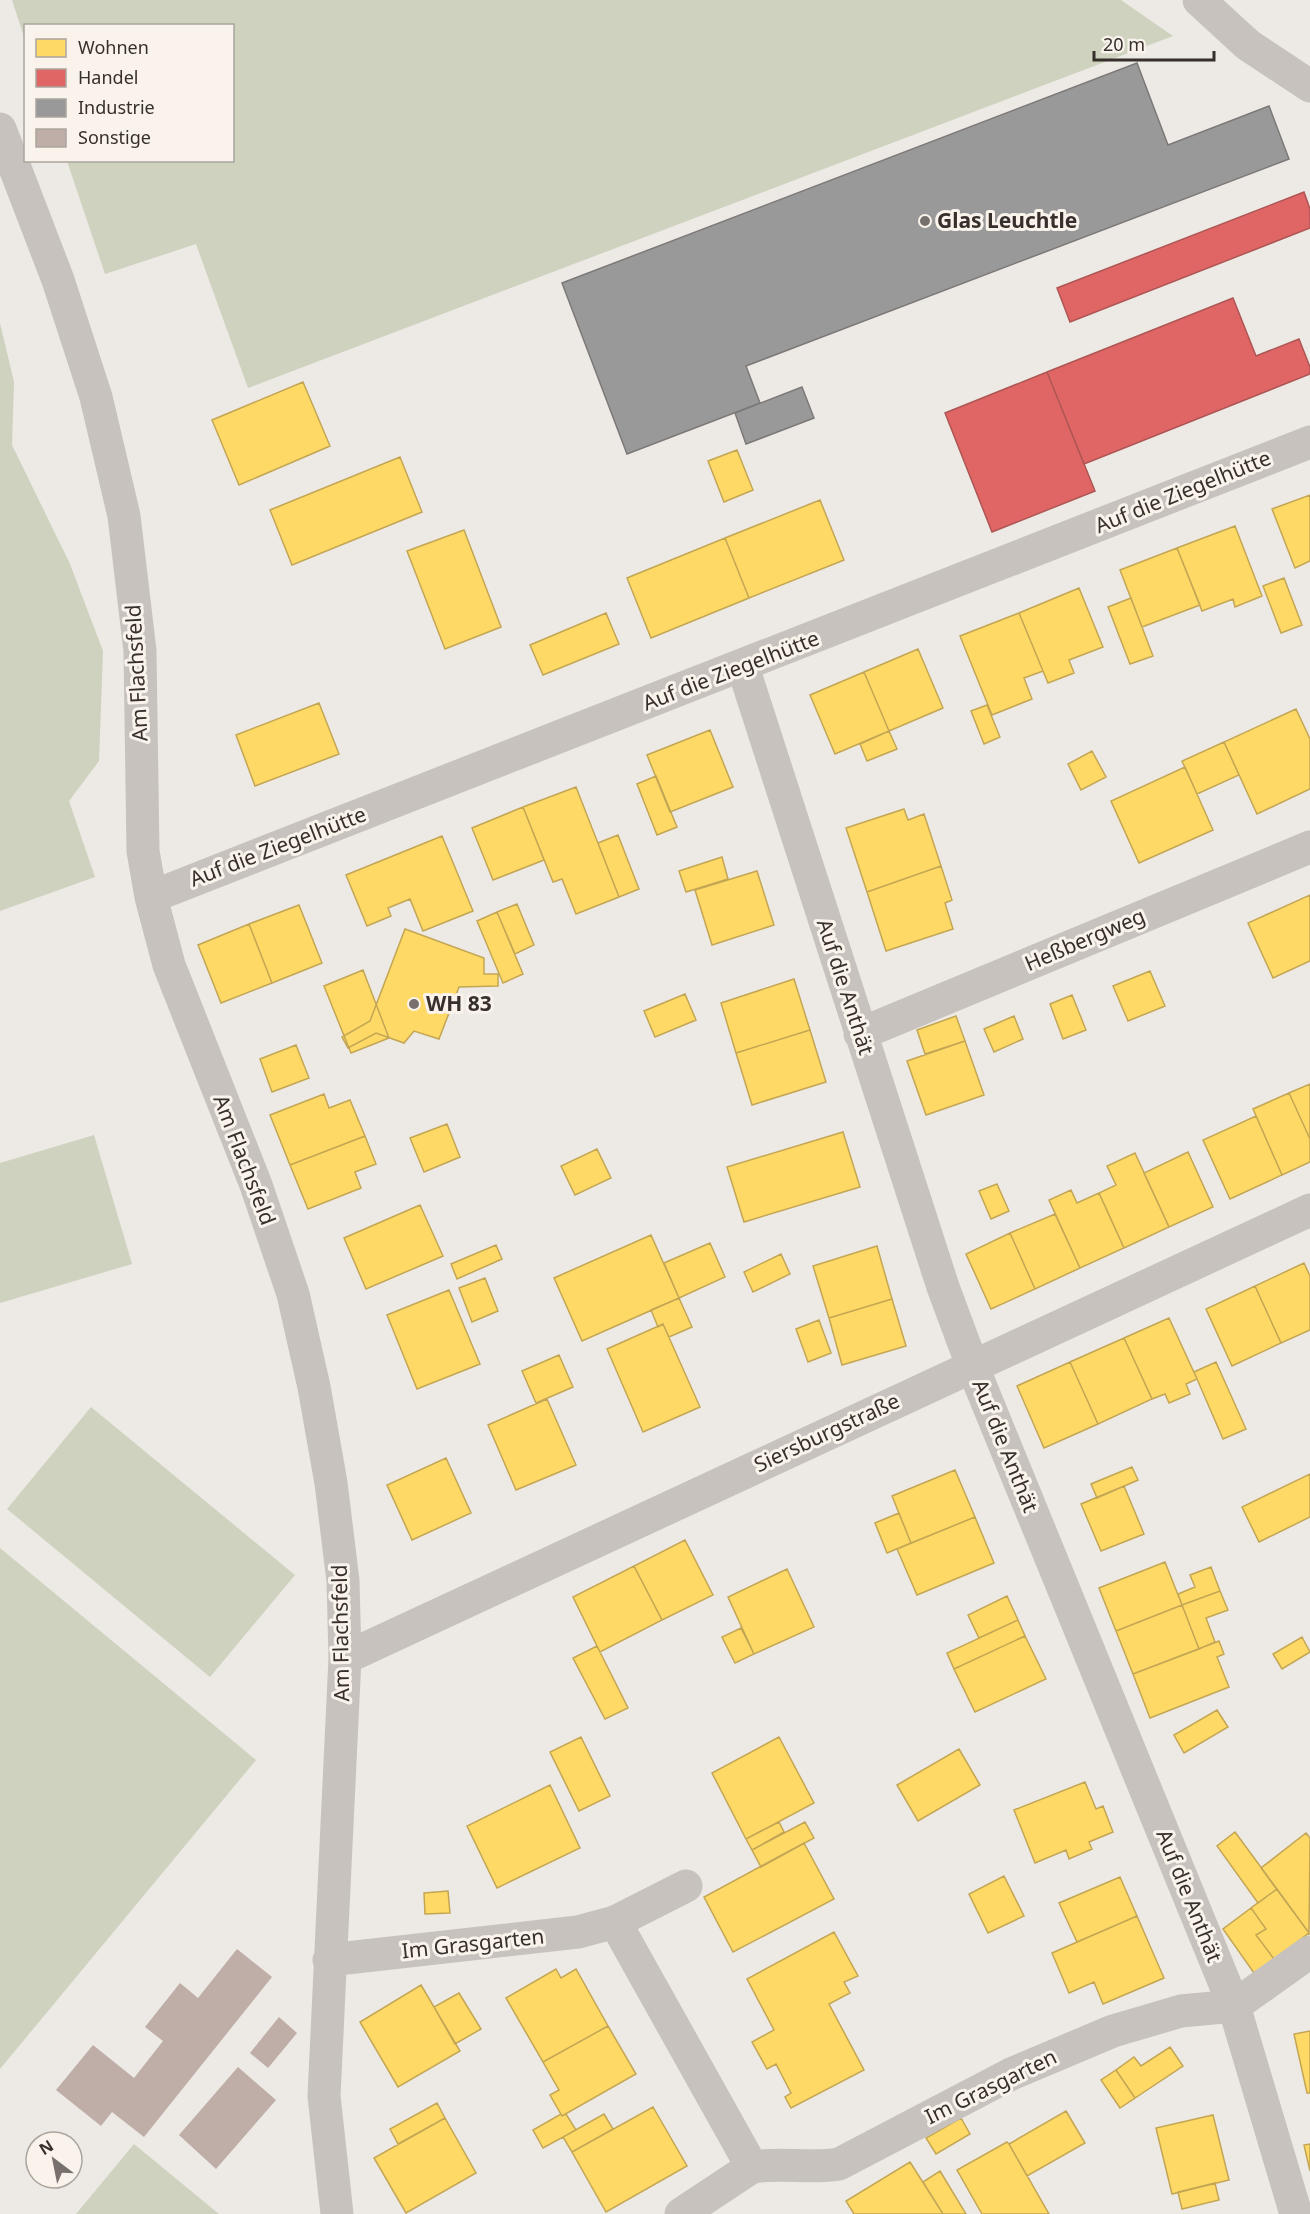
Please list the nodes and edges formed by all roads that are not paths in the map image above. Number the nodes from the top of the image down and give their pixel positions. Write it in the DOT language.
graph roads {
  1 [pos="1200,0"];
  2 [pos="1310,86"];
  3 [pos="0,129"];
  4 [pos="1310,442"];
  5 [pos="743,667"];
  6 [pos="1310,847"];
  7 [pos="152,897"];
  8 [pos="860,1034"];
  9 [pos="1310,1210"];
  10 [pos="972,1365"];
  11 [pos="345,1658"];
  12 [pos="686,1886"];
  13 [pos="615,1922"];
  14 [pos="1310,1952"];
  15 [pos="329,1960"];
  16 [pos="1234,2006"];
  17 [pos="752,2167"];
  18 [pos="337,2214"];
  19 [pos="681,2214"];
  20 [pos="1296,2214"];
  1 -- 2 [label="street"];
  3 -- 7 [label="street, Am Flachsfeld"];
  4 -- 5 [label="street, Auf die Ziegelhütte"];
  5 -- 7 [label="street, Auf die Ziegelhütte"];
  5 -- 8 [label="street, Auf die Anthät"];
  6 -- 8 [label="street, Heßbergweg"];
  7 -- 11 [label="street, Am Flachsfeld"];
  8 -- 10 [label="street, Auf die Anthät"];
  9 -- 10 [label="street, Siersburgstraße"];
  10 -- 11 [label="street, Siersburgstraße"];
  10 -- 16 [label="street, Auf die Anthät"];
  11 -- 15 [label="street, Am Flachsfeld"];
  12 -- 13 [label="street, Im Grasgarten"];
  13 -- 15 [label="street, Im Grasgarten"];
  13 -- 17 [label="street"];
  14 -- 16 [label="street"];
  15 -- 18 [label="street, Am Flachsfeld"];
  16 -- 17 [label="street, Im Grasgarten"];
  16 -- 20 [label="street, Auf die Anthät"];
  17 -- 19 [label="street"];
}
